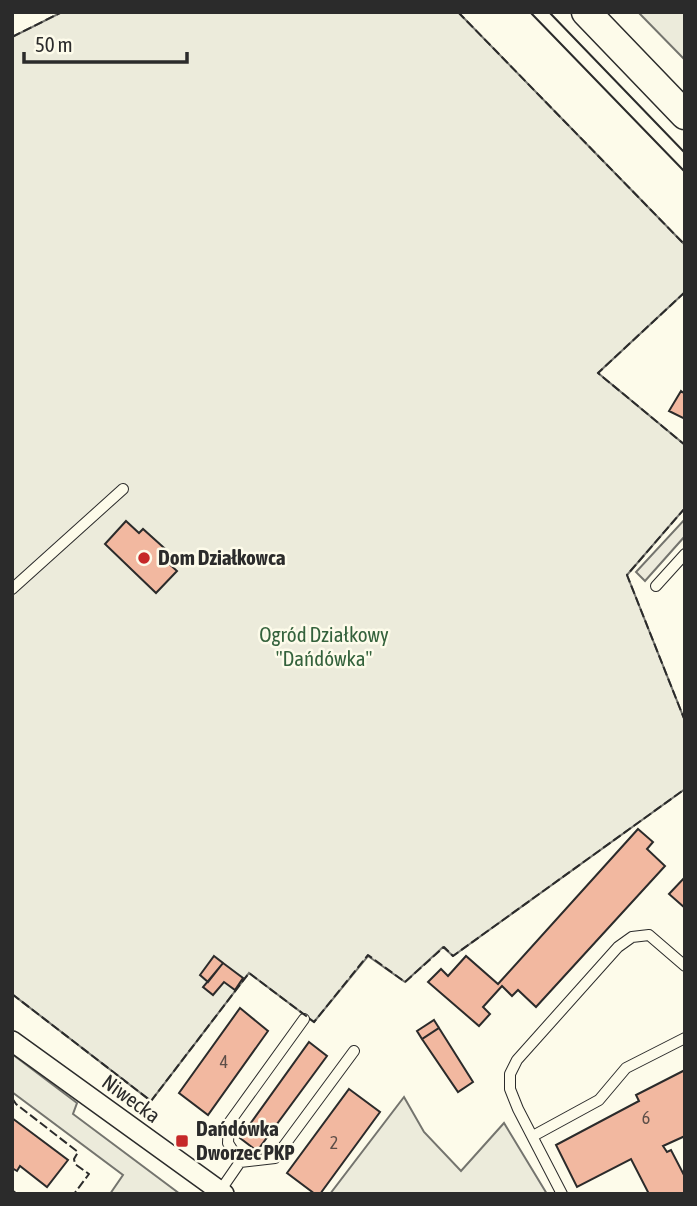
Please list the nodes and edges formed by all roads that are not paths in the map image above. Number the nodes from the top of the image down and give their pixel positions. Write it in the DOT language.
graph roads {
  1 [pos="586,12"];
  2 [pos="685,115"];
  3 [pos="123,489"];
  4 [pos="685,555"];
  5 [pos="656,586"];
  6 [pos="12,589"];
  7 [pos="685,966"];
  8 [pos="304,1019"];
  9 [pos="685,1038"];
  10 [pos="12,1041"];
  11 [pos="354,1051"];
  12 [pos="533,1136"];
  13 [pos="240,1162"];
  14 [pos="222,1192"];
  15 [pos="562,1194"];
  1 -- 2 [label="main road"];
  3 -- 6 [label="lane"];
  4 -- 5 [label="lane"];
  7 -- 12 [label="lane"];
  8 -- 13 [label="lane"];
  9 -- 12 [label="lane"];
  10 -- 14 [label="street, Niwecka"];
  11 -- 13 [label="lane"];
  12 -- 15 [label="lane"];
  13 -- 14 [label="lane"];
}
